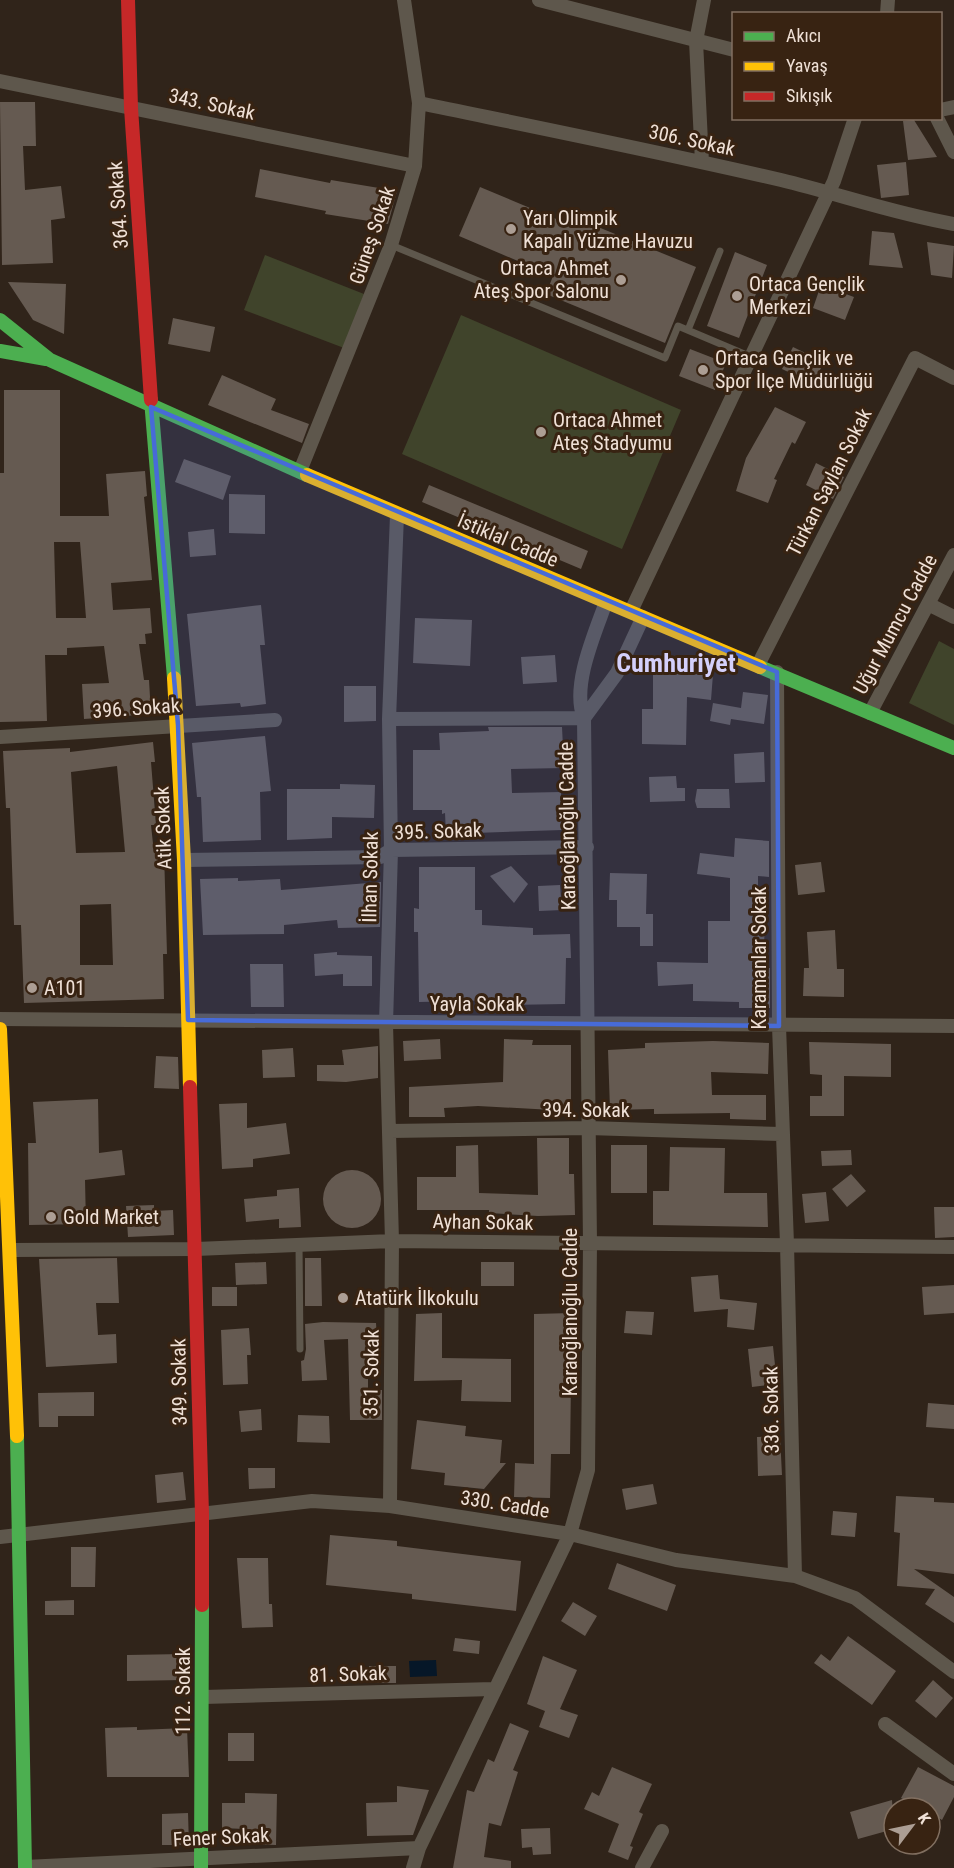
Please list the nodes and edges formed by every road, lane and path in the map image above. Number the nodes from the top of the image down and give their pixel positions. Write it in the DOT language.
graph roads {
  1 [pos="128,0"];
  2 [pos="404,0"];
  3 [pos="539,0"];
  4 [pos="704,0"];
  5 [pos="696,41"];
  6 [pos="732,50"];
  7 [pos="0,81"];
  8 [pos="419,103"];
  9 [pos="131,108"];
  10 [pos="854,120"];
  11 [pos="938,120"];
  12 [pos="954,152"];
  13 [pos="702,162"];
  14 [pos="415,166"];
  15 [pos="829,191"];
  16 [pos="954,224"];
  17 [pos="391,245"];
  18 [pos="720,251"];
  19 [pos="0,320"];
  20 [pos="688,330"];
  21 [pos="0,351"];
  22 [pos="749,356"];
  23 [pos="50,360"];
  24 [pos="954,378"];
  25 [pos="151,407"];
  26 [pos="300,471"];
  27 [pos="397,515"];
  28 [pos="954,555"];
  29 [pos="606,602"];
  30 [pos="928,604"];
  31 [pos="637,614"];
  32 [pos="954,617"];
  33 [pos="758,664"];
  34 [pos="777,672"];
  35 [pos="870,713"];
  36 [pos="389,718"];
  37 [pos="584,718"];
  38 [pos="274,720"];
  39 [pos="178,725"];
  40 [pos="0,736"];
  41 [pos="954,748"];
  42 [pos="587,847"];
  43 [pos="391,850"];
  44 [pos="184,860"];
  45 [pos="0,1019"];
  46 [pos="188,1020"];
  47 [pos="589,1023"];
  48 [pos="386,1024"];
  49 [pos="779,1026"];
  50 [pos="954,1026"];
  51 [pos="0,1029"];
  52 [pos="588,1128"];
  53 [pos="390,1131"];
  54 [pos="781,1134"];
  55 [pos="392,1241"];
  56 [pos="590,1244"];
  57 [pos="787,1244"];
  58 [pos="298,1245"];
  59 [pos="954,1248"];
  60 [pos="196,1249"];
  61 [pos="12,1250"];
  62 [pos="300,1349"];
  63 [pos="390,1506"];
  64 [pos="202,1514"];
  65 [pos="570,1534"];
  66 [pos="21,1535"];
  67 [pos="0,1538"];
  68 [pos="795,1575"];
  69 [pos="954,1672"];
  70 [pos="493,1689"];
  71 [pos="204,1697"];
  72 [pos="885,1724"];
  73 [pos="954,1774"];
  74 [pos="662,1831"];
  75 [pos="418,1848"];
  76 [pos="201,1863"];
  77 [pos="25,1868"];
  78 [pos="413,1868"];
  79 [pos="642,1868"];
  1 -- 9 [label="street, 364. Sokak"];
  2 -- 8 [label="street, Güneş Sokak"];
  3 -- 5 [label="street"];
  4 -- 5 [label="street"];
  5 -- 6 [label="street"];
  5 -- 13 [label="street"];
  7 -- 9 [label="street, 343. Sokak"];
  8 -- 13 [label="street, 306. Sokak"];
  8 -- 14 [label="street, Güneş Sokak"];
  9 -- 14 [label="street, 343. Sokak"];
  9 -- 25 [label="street, 364. Sokak"];
  10 -- 15 [label="street, Karaoğlanoğlu Cadde"];
  11 -- 12 [label="street"];
  13 -- 15 [label="street, 306. Sokak"];
  14 -- 17 [label="street, Güneş Sokak"];
  15 -- 16 [label="street, 306. Sokak"];
  15 -- 22 [label="street, Karaoğlanoğlu Cadde"];
  17 -- 20 [label="lane"];
  17 -- 26 [label="street, Güneş Sokak"];
  18 -- 20 [label="lane"];
  19 -- 23 [label="street"];
  20 -- 22 [label="lane"];
  21 -- 23 [label="street"];
  22 -- 31 [label="street, Karaoğlanoğlu Cadde"];
  23 -- 25 [label="street, İstiklal Cadde"];
  24 -- 33 [label="street, Türkan Saylan Sokak"];
  25 -- 26 [label="street, İstiklal Cadde"];
  25 -- 39 [label="street, Atik Sokak"];
  26 -- 27 [label="street, İstiklal Cadde"];
  27 -- 29 [label="street, İstiklal Cadde"];
  27 -- 36 [label="street, İlhan Sokak"];
  28 -- 30 [label="street, Uğur Mumcu Cadde"];
  29 -- 31 [label="street, İstiklal Cadde"];
  29 -- 37 [label="street, Karaoğlanoğlu Cadde"];
  30 -- 32 [label="street"];
  30 -- 35 [label="street, Uğur Mumcu Cadde"];
  31 -- 33 [label="street, İstiklal Cadde"];
  31 -- 37 [label="street, Karaoğlanoğlu Cadde"];
  33 -- 34 [label="street, İstiklal Cadde"];
  34 -- 35 [label="street, İstiklal Cadde"];
  34 -- 49 [label="street, Karamanlar Sokak"];
  35 -- 41 [label="street, İstiklal Cadde"];
  36 -- 37 [label="street"];
  36 -- 43 [label="street, İlhan Sokak"];
  37 -- 42 [label="street, Karaoğlanoğlu Cadde"];
  38 -- 39 [label="street, 396. Sokak"];
  39 -- 40 [label="street, 396. Sokak"];
  39 -- 44 [label="street, Atik Sokak"];
  42 -- 43 [label="street, 395. Sokak"];
  42 -- 47 [label="street, Karaoğlanoğlu Cadde"];
  43 -- 44 [label="street, 395. Sokak"];
  43 -- 48 [label="street, İlhan Sokak"];
  44 -- 46 [label="street, Atik Sokak"];
  45 -- 46 [label="street, Yayla Sokak"];
  46 -- 48 [label="street, Yayla Sokak"];
  46 -- 60 [label="street, Atik Sokak"];
  47 -- 48 [label="street, Yayla Sokak"];
  47 -- 49 [label="street, Yayla Sokak"];
  47 -- 52 [label="street, Karaoğlanoğlu Cadde"];
  48 -- 53 [label="street, İlhan Sokak"];
  49 -- 50 [label="street, Yayla Sokak"];
  49 -- 54 [label="street, Karamanlar Sokak"];
  51 -- 61 [label="street"];
  52 -- 53 [label="street, 394. Sokak"];
  52 -- 54 [label="street, 394. Sokak"];
  52 -- 56 [label="street, Karaoğlanoğlu Cadde"];
  53 -- 55 [label="street, İlhan Sokak"];
  54 -- 57 [label="street, Karamanlar Sokak"];
  55 -- 56 [label="street, Ayhan Sokak"];
  55 -- 58 [label="street, Ayhan Sokak"];
  55 -- 63 [label="street, 351. Sokak"];
  56 -- 57 [label="street, Ayhan Sokak"];
  56 -- 65 [label="street, Karaoğlanoğlu Cadde"];
  57 -- 59 [label="street, Ayhan Sokak"];
  57 -- 68 [label="street, 336. Sokak"];
  58 -- 60 [label="street, Ayhan Sokak"];
  58 -- 62 [label="lane"];
  60 -- 61 [label="street, Ayhan Sokak"];
  60 -- 64 [label="street, 349. Sokak"];
  61 -- 66 [label="street"];
  63 -- 64 [label="street, 330. Cadde"];
  63 -- 65 [label="street, 330. Cadde"];
  64 -- 66 [label="street, 330. Cadde"];
  64 -- 71 [label="street, 112. Sokak"];
  65 -- 68 [label="street, 330. Cadde"];
  65 -- 70 [label="street, Karaoğlanoğlu Cadde"];
  66 -- 67 [label="street, 330. Cadde"];
  66 -- 77 [label="street"];
  68 -- 69 [label="street, 330. Cadde"];
  70 -- 71 [label="street, 81. Sokak"];
  70 -- 75 [label="street, Karaoğlanoğlu Cadde"];
  71 -- 76 [label="street, 112. Sokak"];
  72 -- 73 [label="street"];
  74 -- 79 [label="street"];
  75 -- 76 [label="street, Fener Sokak"];
  75 -- 78 [label="street, Karaoğlanoğlu Cadde"];
  76 -- 77 [label="street, Fener Sokak"];
}
